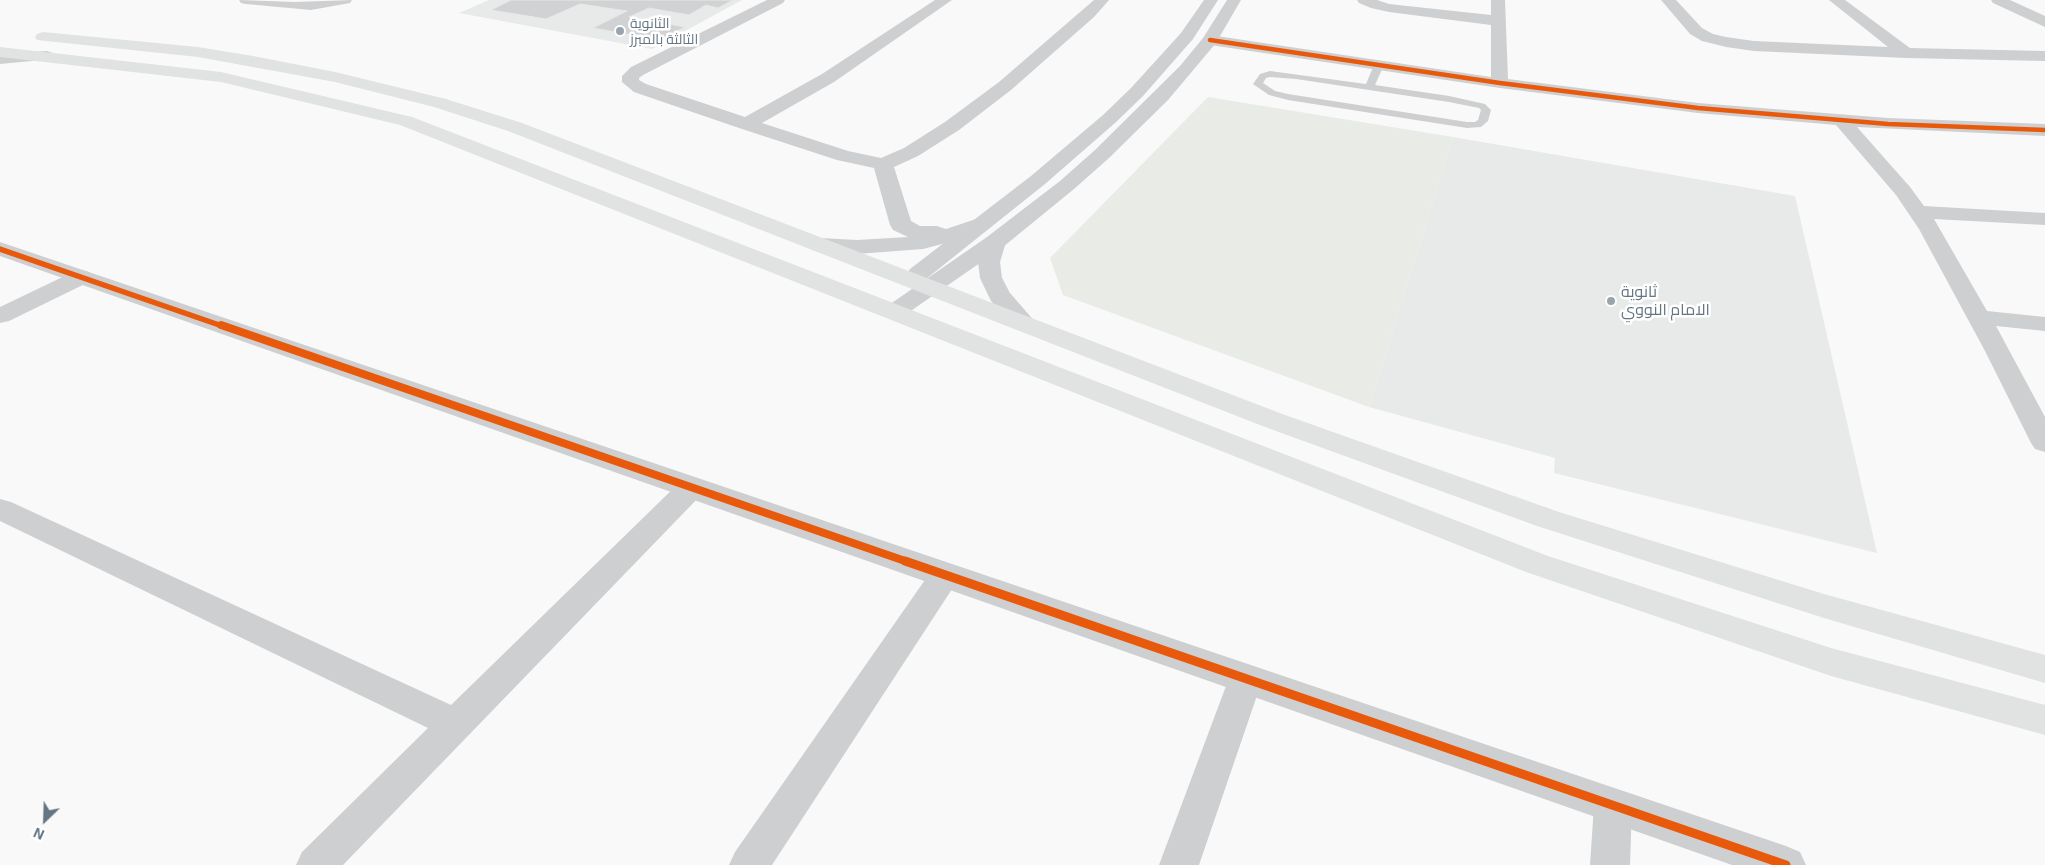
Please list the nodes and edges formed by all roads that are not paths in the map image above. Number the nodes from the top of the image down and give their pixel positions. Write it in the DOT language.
graph roads {
  1 [pos="246,0"];
  2 [pos="345,0"];
  3 [pos="778,0"];
  4 [pos="925,0"];
  5 [pos="1102,0"];
  6 [pos="1211,0"];
  7 [pos="1234,0"];
  8 [pos="1364,0"];
  9 [pos="1498,0"];
  10 [pos="1668,0"];
  11 [pos="1836,0"];
  12 [pos="1998,0"];
  13 [pos="944,1"];
  14 [pos="1500,21"];
  15 [pos="2045,22"];
  16 [pos="25,35"];
  17 [pos="1210,40"];
  18 [pos="0,52"];
  19 [pos="1906,53"];
  20 [pos="47,56"];
  21 [pos="2045,56"];
  22 [pos="0,59"];
  23 [pos="1379,65"];
  24 [pos="1500,83"];
  25 [pos="1369,87"];
  26 [pos="1842,120"];
  27 [pos="746,124"];
  28 [pos="2045,130"];
  29 [pos="883,164"];
  30 [pos="1918,212"];
  31 [pos="2045,219"];
  32 [pos="982,223"];
  33 [pos="901,225"];
  34 [pos="961,232"];
  35 [pos="995,242"];
  36 [pos="820,245"];
  37 [pos="857,247"];
  38 [pos="0,249"];
  39 [pos="81,277"];
  40 [pos="920,284"];
  41 [pos="885,308"];
  42 [pos="0,316"];
  43 [pos="1979,317"];
  44 [pos="1025,324"];
  45 [pos="2045,324"];
  46 [pos="2045,443"];
  47 [pos="692,487"];
  48 [pos="0,509"];
  49 [pos="945,575"];
  50 [pos="2045,669"];
  51 [pos="1246,678"];
  52 [pos="2045,720"];
  53 [pos="456,724"];
  54 [pos="1613,805"];
  55 [pos="331,861"];
  56 [pos="749,865"];
  57 [pos="1179,865"];
  58 [pos="1610,865"];
  59 [pos="1786,865"];
  1 -- 2 [label="street"];
  3 -- 27 [label="street"];
  4 -- 13 [label="street"];
  5 -- 29 [label="street"];
  6 -- 32 [label="street"];
  7 -- 17 [label="street"];
  8 -- 14 [label="street"];
  9 -- 14 [label="street"];
  10 -- 19 [label="street"];
  11 -- 19 [label="street"];
  12 -- 15 [label="street"];
  13 -- 27 [label="street"];
  14 -- 24 [label="street"];
  16 -- 36 [label="main road"];
  17 -- 23 [label="street"];
  17 -- 35 [label="street"];
  18 -- 20 [label="main road"];
  19 -- 21 [label="street"];
  20 -- 22 [label="street"];
  20 -- 41 [label="main road"];
  23 -- 24 [label="street"];
  23 -- 25 [label="lane"];
  24 -- 26 [label="street"];
  25 -- 25 [label="lane"];
  26 -- 28 [label="street"];
  26 -- 30 [label="street"];
  27 -- 29 [label="street"];
  29 -- 33 [label="street"];
  30 -- 31 [label="street"];
  30 -- 43 [label="street"];
  32 -- 34 [label="street"];
  32 -- 40 [label="street"];
  33 -- 34 [label="street"];
  33 -- 37 [label="street"];
  34 -- 37 [label="street"];
  35 -- 40 [label="street"];
  35 -- 44 [label="street"];
  36 -- 37 [label="street"];
  36 -- 40 [label="main road"];
  38 -- 39 [label="street"];
  39 -- 42 [label="street"];
  39 -- 47 [label="street"];
  40 -- 41 [label="street"];
  40 -- 44 [label="main road"];
  41 -- 52 [label="main road"];
  43 -- 45 [label="street"];
  43 -- 46 [label="street"];
  44 -- 50 [label="main road"];
  47 -- 49 [label="street"];
  47 -- 53 [label="street"];
  48 -- 53 [label="street"];
  49 -- 51 [label="street"];
  49 -- 56 [label="street"];
  51 -- 54 [label="street"];
  51 -- 57 [label="street"];
  53 -- 55 [label="street"];
  54 -- 58 [label="street"];
  54 -- 59 [label="street"];
}
